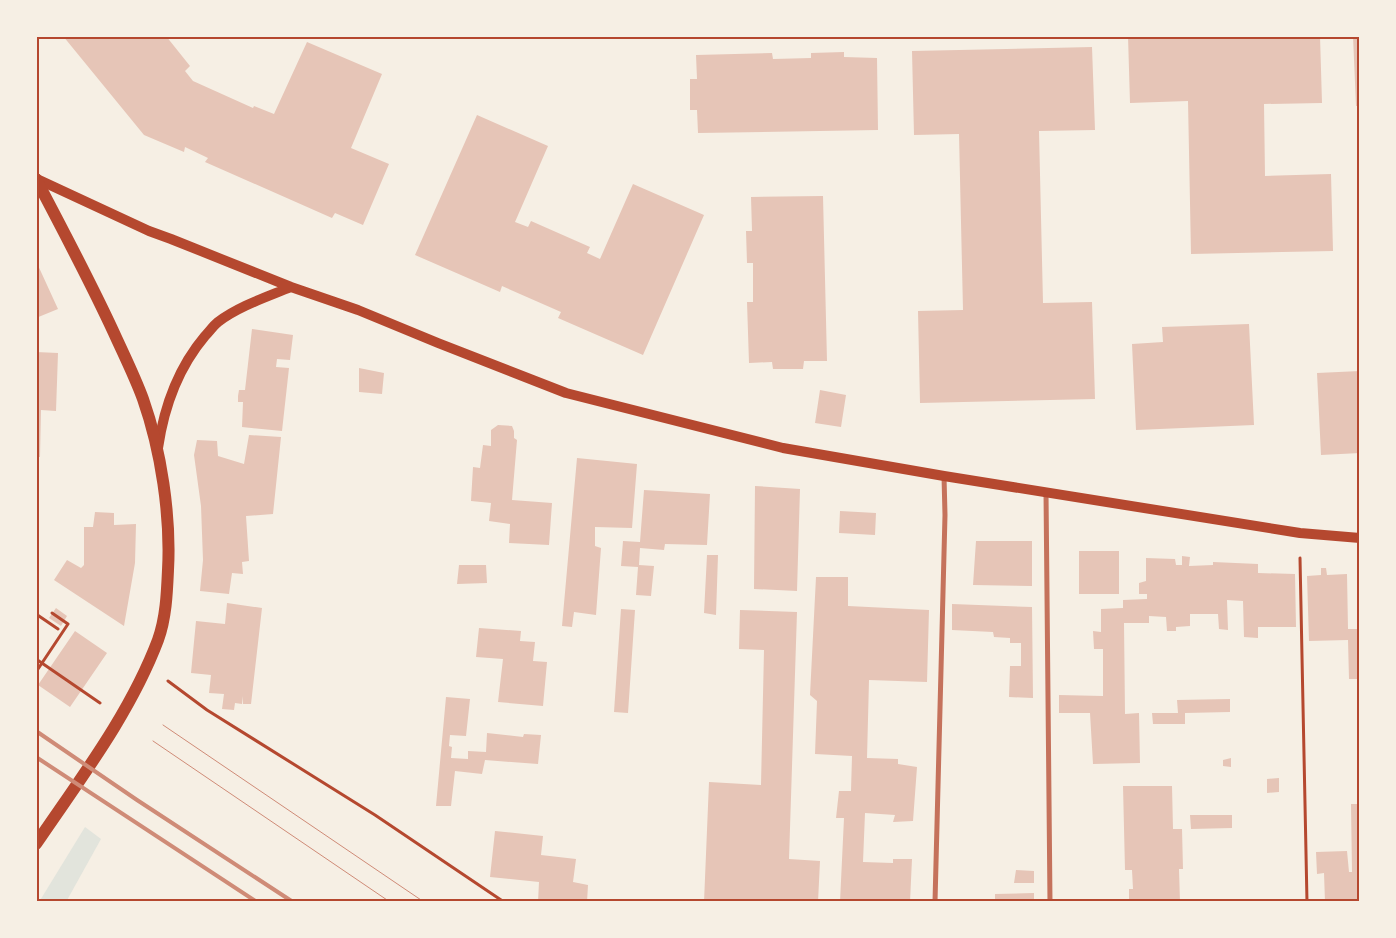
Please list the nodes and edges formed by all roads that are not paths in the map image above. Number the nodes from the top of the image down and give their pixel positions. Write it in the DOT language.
graph roads {
  1 [pos="36,179"];
  2 [pos="291,287"];
  3 [pos="157,454"];
  4 [pos="944,476"];
  5 [pos="1046,491"];
  6 [pos="1360,538"];
  7 [pos="36,844"];
  8 [pos="936,902"];
  9 [pos="1050,902"];
  1 -- 2 [label="main road"];
  1 -- 3 [label="main road"];
  2 -- 3 [label="main road"];
  2 -- 4 [label="main road"];
  3 -- 7 [label="main road"];
  4 -- 5 [label="main road"];
  4 -- 8 [label="street"];
  5 -- 6 [label="main road"];
  5 -- 9 [label="street"];
}
